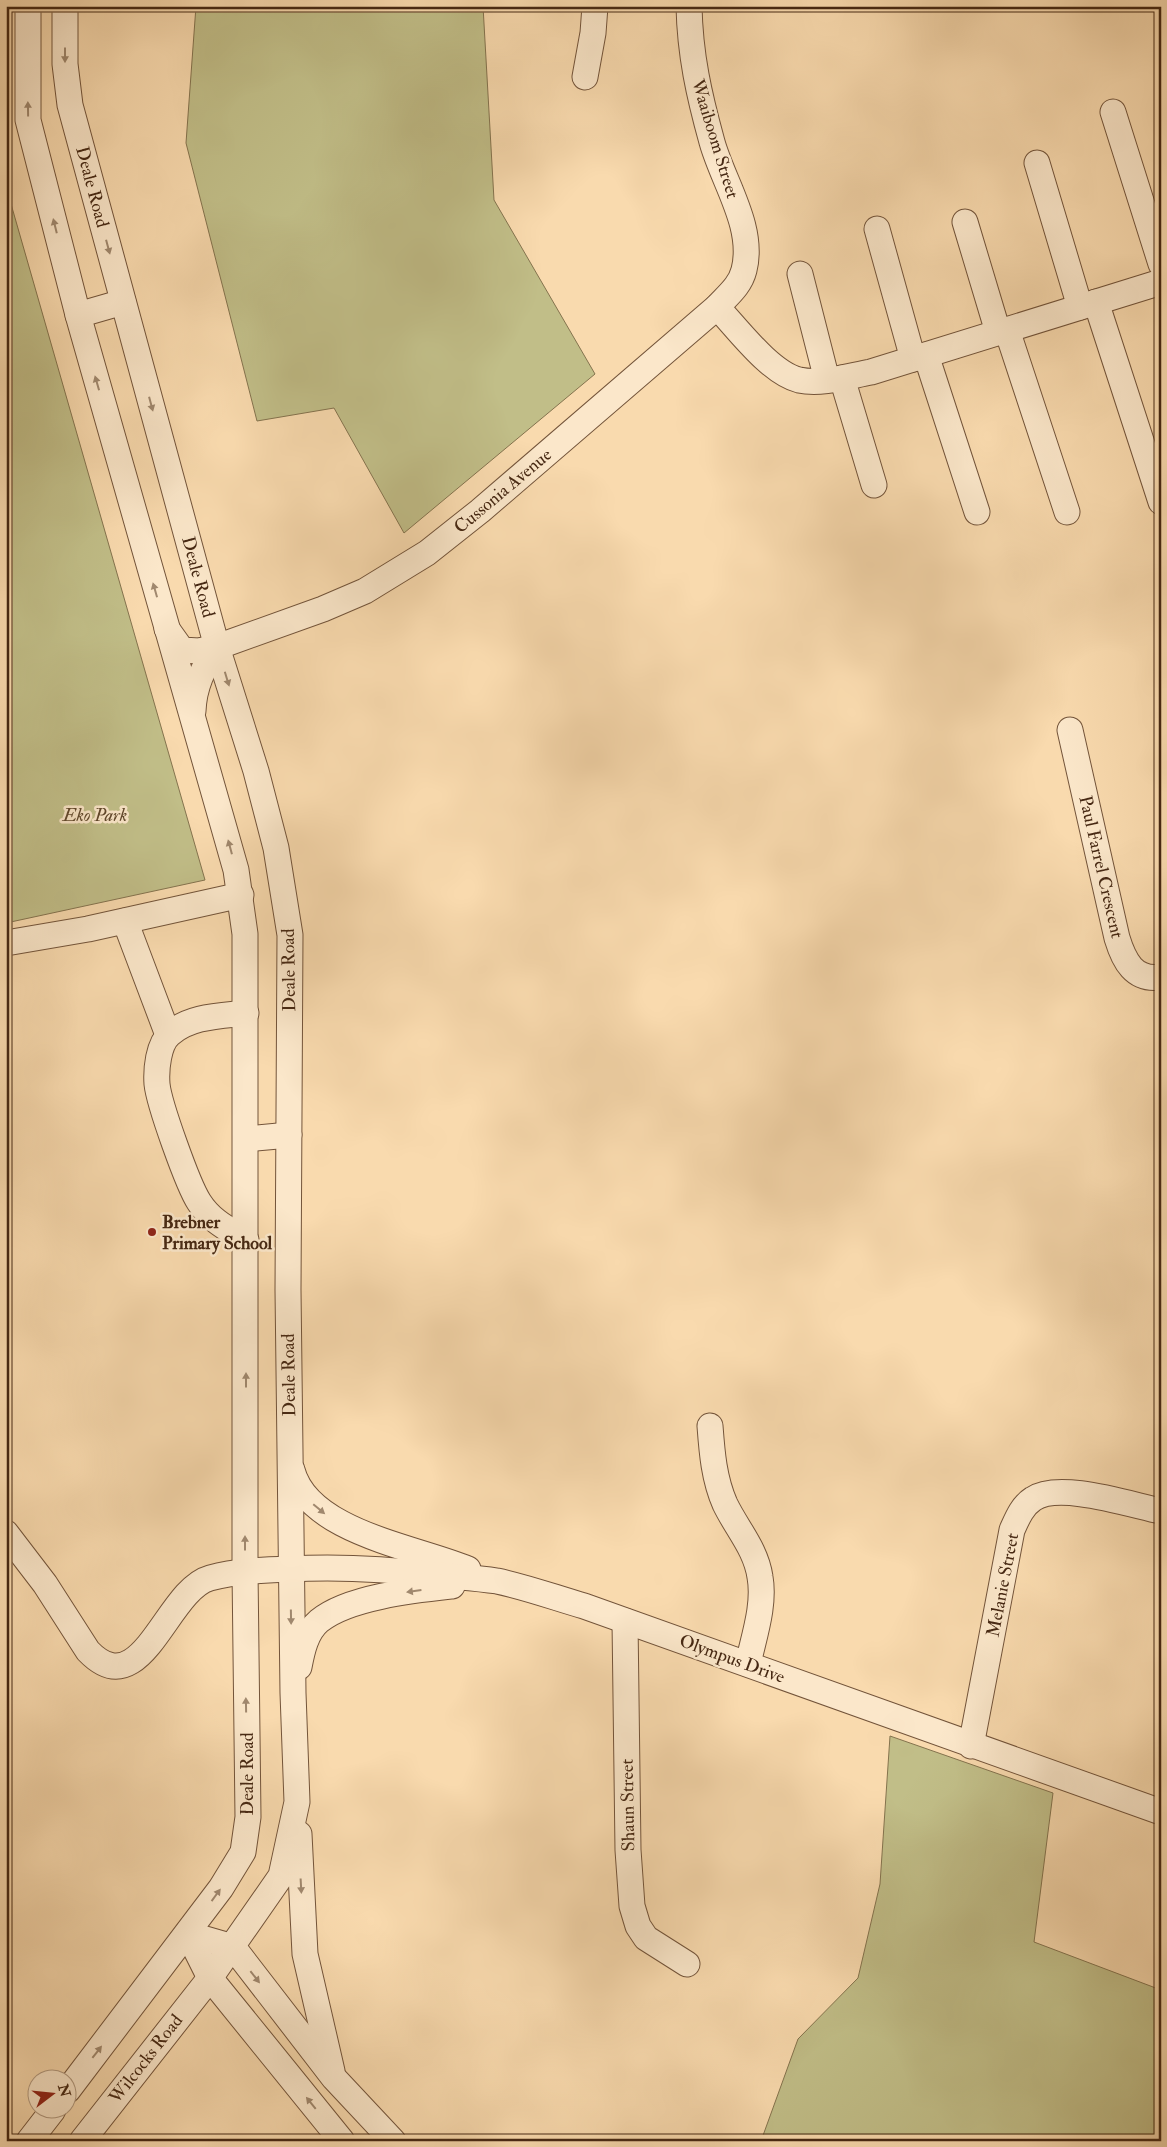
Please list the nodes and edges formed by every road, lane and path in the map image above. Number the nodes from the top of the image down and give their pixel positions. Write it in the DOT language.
graph roads {
  1 [pos="28,6"];
  2 [pos="65,6"];
  3 [pos="595,6"];
  4 [pos="690,6"];
  5 [pos="585,78"];
  6 [pos="1113,112"];
  7 [pos="1037,163"];
  8 [pos="965,222"];
  9 [pos="877,229"];
  10 [pos="1161,264"];
  11 [pos="744,270"];
  12 [pos="800,274"];
  13 [pos="1161,282"];
  14 [pos="123,302"];
  15 [pos="1088,304"];
  16 [pos="717,307"];
  17 [pos="78,315"];
  18 [pos="1003,331"];
  19 [pos="920,357"];
  20 [pos="834,379"];
  21 [pos="874,485"];
  22 [pos="1161,502"];
  23 [pos="977,512"];
  24 [pos="1067,512"];
  25 [pos="165,626"];
  26 [pos="217,647"];
  27 [pos="192,717"];
  28 [pos="1070,730"];
  29 [pos="241,895"];
  30 [pos="125,921"];
  31 [pos="6,943"];
  32 [pos="1161,977"];
  33 [pos="246,1014"];
  34 [pos="168,1035"];
  35 [pos="289,1135"];
  36 [pos="246,1139"];
  37 [pos="246,1240"];
  38 [pos="289,1400"];
  39 [pos="710,1426"];
  40 [pos="1161,1511"];
  41 [pos="6,1533"];
  42 [pos="291,1568"];
  43 [pos="245,1571"];
  44 [pos="497,1582"];
  45 [pos="626,1621"];
  46 [pos="748,1664"];
  47 [pos="293,1693"];
  48 [pos="972,1746"];
  49 [pos="297,1802"];
  50 [pos="1161,1812"];
  51 [pos="188,1934"];
  52 [pos="233,1947"];
  53 [pos="687,1964"];
  54 [pos="210,1978"];
  55 [pos="78,2077"];
  56 [pos="334,2078"];
  57 [pos="45,2120"];
  58 [pos="29,2141"];
  59 [pos="82,2141"];
  60 [pos="342,2141"];
  61 [pos="394,2141"];
  17 -- 1 [label="street, Deale Road, one-way"];
  2 -- 14 [label="street, Deale Road, one-way"];
  3 -- 5 [label="street"];
  4 -- 11 [label="street, Waaiboom Street"];
  6 -- 10 [label="street"];
  7 -- 15 [label="street"];
  8 -- 18 [label="street"];
  9 -- 19 [label="street"];
  11 -- 16 [label="street, Cussonia Avenue"];
  12 -- 20 [label="street"];
  13 -- 15 [label="street"];
  14 -- 17 [label="street"];
  14 -- 26 [label="street, Deale Road, one-way"];
  15 -- 18 [label="street"];
  15 -- 22 [label="street"];
  16 -- 20 [label="street"];
  16 -- 26 [label="street, Cussonia Avenue"];
  25 -- 17 [label="street, Deale Road, one-way"];
  18 -- 19 [label="street"];
  18 -- 24 [label="street"];
  19 -- 20 [label="street"];
  19 -- 23 [label="street"];
  20 -- 21 [label="street"];
  25 -- 26 [label="street, Cussonia Avenue"];
  25 -- 27 [label="street, Deale Road"];
  26 -- 27 [label="street"];
  26 -- 35 [label="street, Deale Road, one-way"];
  29 -- 27 [label="street, Deale Road, one-way"];
  28 -- 32 [label="street, Paul Farrel Crescent"];
  29 -- 30 [label="street"];
  29 -- 33 [label="street, Deale Road"];
  30 -- 31 [label="street"];
  30 -- 34 [label="street"];
  33 -- 34 [label="street"];
  33 -- 36 [label="street, Deale Road"];
  34 -- 37 [label="street"];
  35 -- 36 [label="street"];
  35 -- 38 [label="street, Deale Road"];
  36 -- 37 [label="street, Deale Road"];
  43 -- 37 [label="street, Deale Road, one-way"];
  38 -- 42 [label="street, Deale Road"];
  38 -- 44 [label="street, one-way"];
  39 -- 46 [label="street"];
  40 -- 48 [label="street, Melanie Street"];
  41 -- 43 [label="street, Olympus Drive"];
  42 -- 43 [label="street, Olympus Drive"];
  42 -- 44 [label="street, Olympus Drive"];
  42 -- 47 [label="street, Deale Road, one-way"];
  51 -- 43 [label="street, Deale Road, one-way"];
  44 -- 45 [label="street, Olympus Drive"];
  44 -- 47 [label="street, one-way"];
  45 -- 46 [label="street, Olympus Drive"];
  45 -- 53 [label="street, Shaun Street"];
  46 -- 48 [label="street, Olympus Drive"];
  47 -- 49 [label="street, Deale Road"];
  48 -- 50 [label="street, Olympus Drive"];
  49 -- 52 [label="street, Deale Road"];
  49 -- 56 [label="street, one-way"];
  51 -- 52 [label="street"];
  51 -- 54 [label="street"];
  55 -- 51 [label="street, one-way"];
  52 -- 54 [label="street, Deale Road"];
  52 -- 56 [label="street, one-way"];
  54 -- 59 [label="street, Wilcocks Road"];
  60 -- 54 [label="street, one-way"];
  56 -- 61 [label="street"];
  57 -- 58 [label="street"];
}
